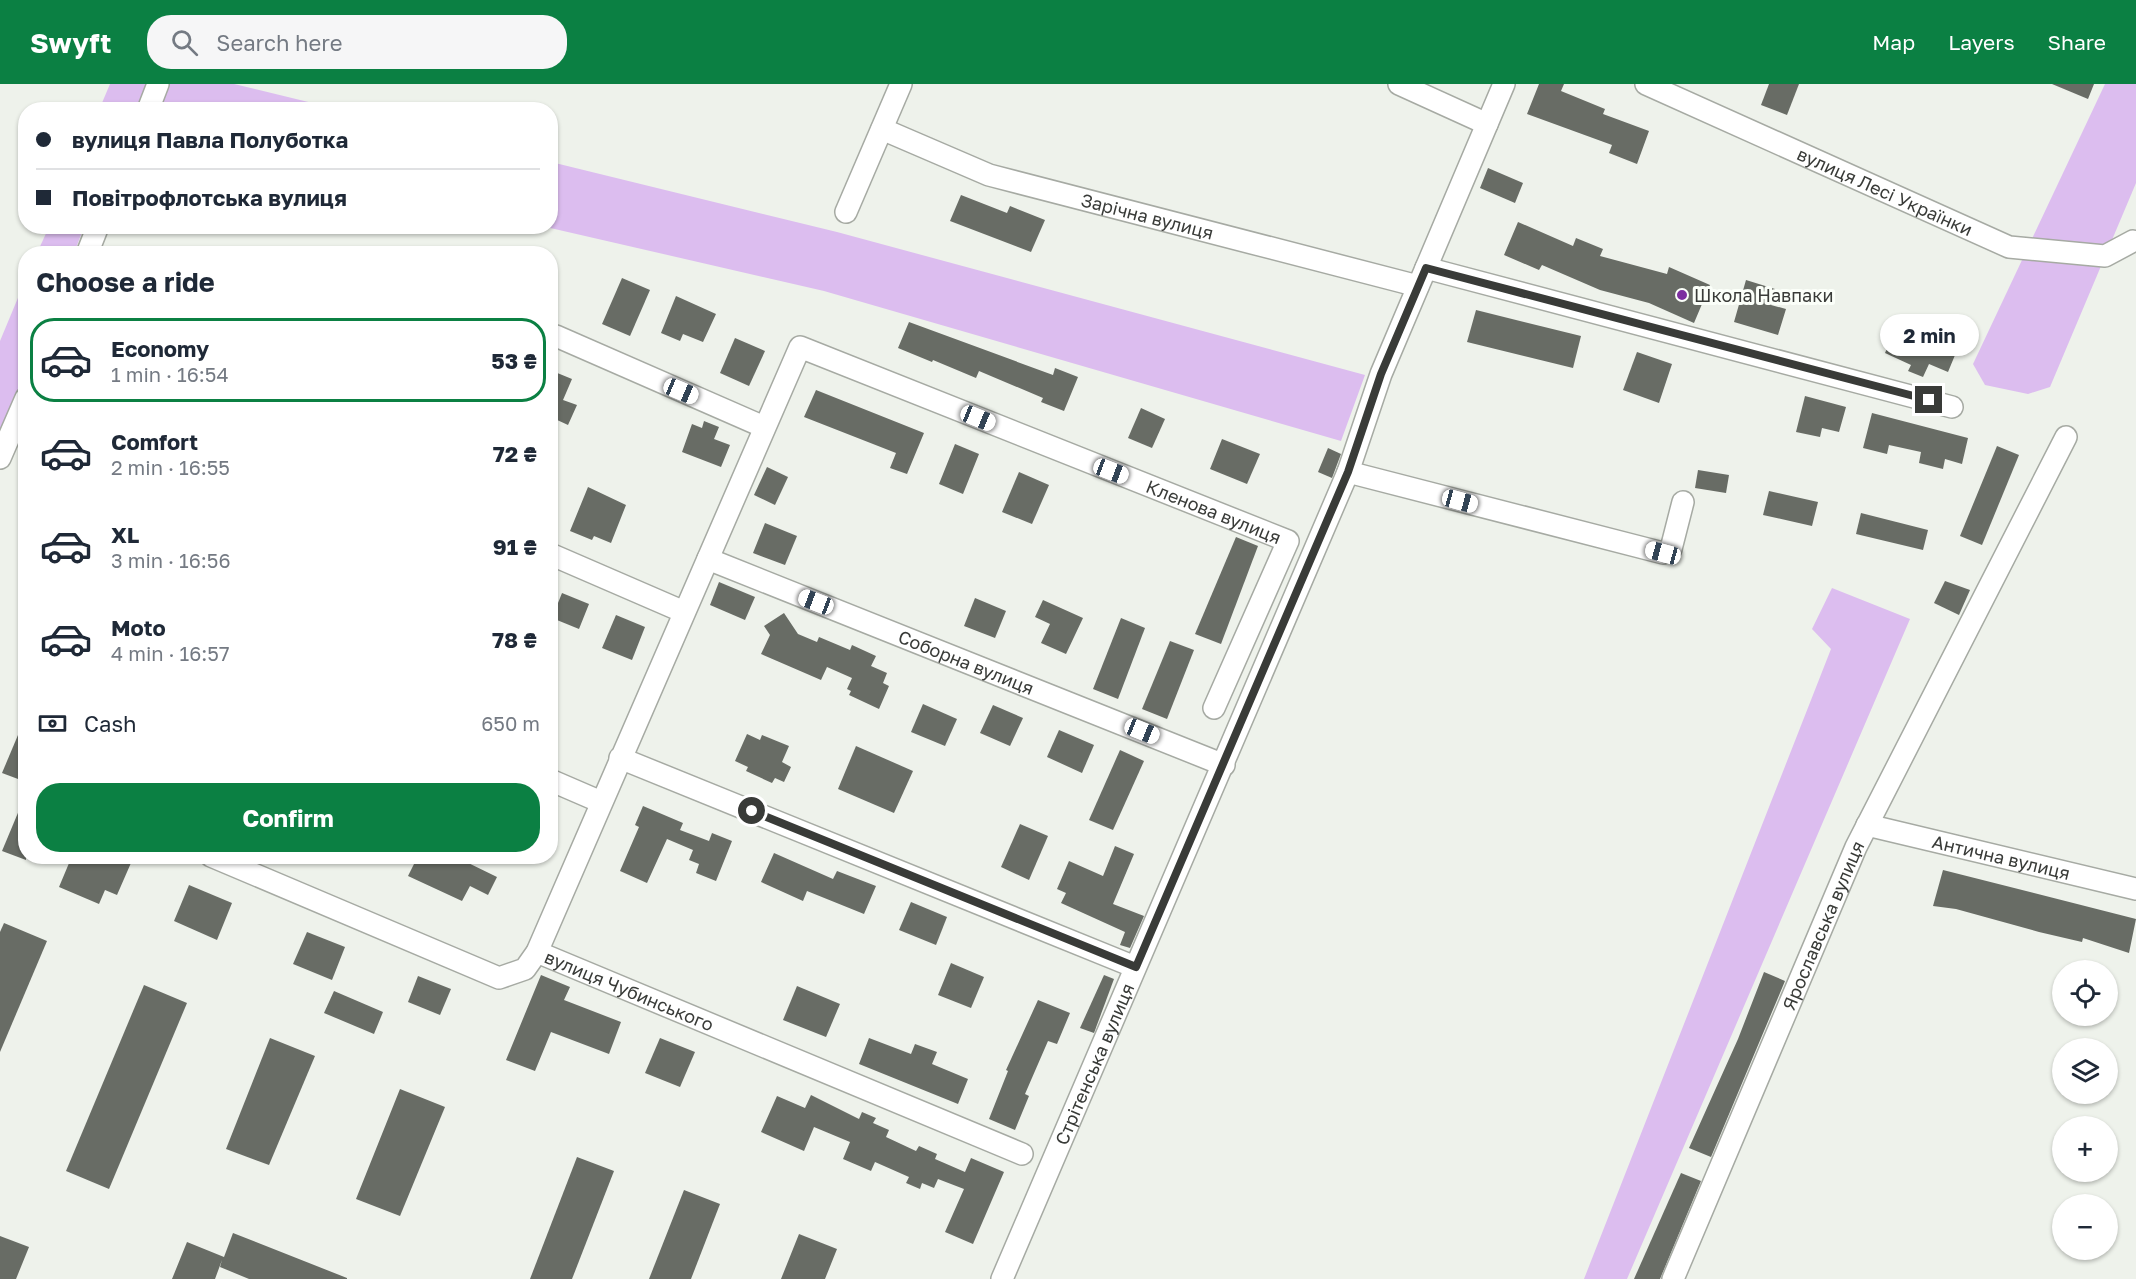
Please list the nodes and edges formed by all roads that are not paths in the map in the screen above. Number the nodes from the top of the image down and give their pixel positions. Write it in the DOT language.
graph roads {
  1 [pos="158,84"];
  2 [pos="901,84"];
  3 [pos="1399,84"];
  4 [pos="1504,84"];
  5 [pos="1646,84"];
  6 [pos="151,102"];
  7 [pos="1487,124"];
  8 [pos="882,129"];
  9 [pos="846,212"];
  10 [pos="2135,239"];
  11 [pos="1422,277"];
  12 [pos="558,337"];
  13 [pos="1952,406"];
  14 [pos="18,416"];
  15 [pos="764,427"];
  16 [pos="2066,437"];
  17 [pos="0,458"];
  18 [pos="1348,472"];
  19 [pos="1683,502"];
  20 [pos="558,557"];
  21 [pos="708,559"];
  22 [pos="684,612"];
  23 [pos="1214,708"];
  24 [pos="620,758"];
  25 [pos="1224,765"];
  26 [pos="558,783"];
  27 [pos="601,801"];
  28 [pos="1867,825"];
  29 [pos="230,864"];
  30 [pos="2136,889"];
  31 [pos="537,952"];
  32 [pos="1136,967"];
  33 [pos="1022,1154"];
  34 [pos="1002,1279"];
  35 [pos="1673,1279"];
  1 -- 6 [label="street"];
  2 -- 8 [label="street"];
  3 -- 7 [label="street"];
  4 -- 7 [label="street, Стрітенська вулиця"];
  5 -- 10 [label="street, вулиця Лесі Українки"];
  7 -- 11 [label="street, Стрітенська вулиця"];
  8 -- 9 [label="street"];
  8 -- 11 [label="street, Зарічна вулиця"];
  11 -- 13 [label="street, Зарічна вулиця"];
  11 -- 18 [label="street, Стрітенська вулиця"];
  12 -- 15 [label="street"];
  14 -- 17 [label="street"];
  15 -- 21 [label="street"];
  15 -- 23 [label="street, Кленова вулиця"];
  16 -- 28 [label="street, Ярославська вулиця"];
  18 -- 19 [label="street"];
  18 -- 25 [label="street, Стрітенська вулиця"];
  20 -- 22 [label="street"];
  21 -- 22 [label="street"];
  21 -- 25 [label="street, Соборна вулиця"];
  22 -- 24 [label="street"];
  24 -- 27 [label="street"];
  24 -- 32 [label="street"];
  25 -- 32 [label="street, Стрітенська вулиця"];
  26 -- 27 [label="street"];
  27 -- 31 [label="street"];
  28 -- 30 [label="street, Антична вулиця"];
  28 -- 35 [label="street, Ярославська вулиця"];
  29 -- 31 [label="street, вулиця Чубинського"];
  31 -- 33 [label="street, вулиця Чубинського"];
  32 -- 34 [label="street, Стрітенська вулиця"];
}
